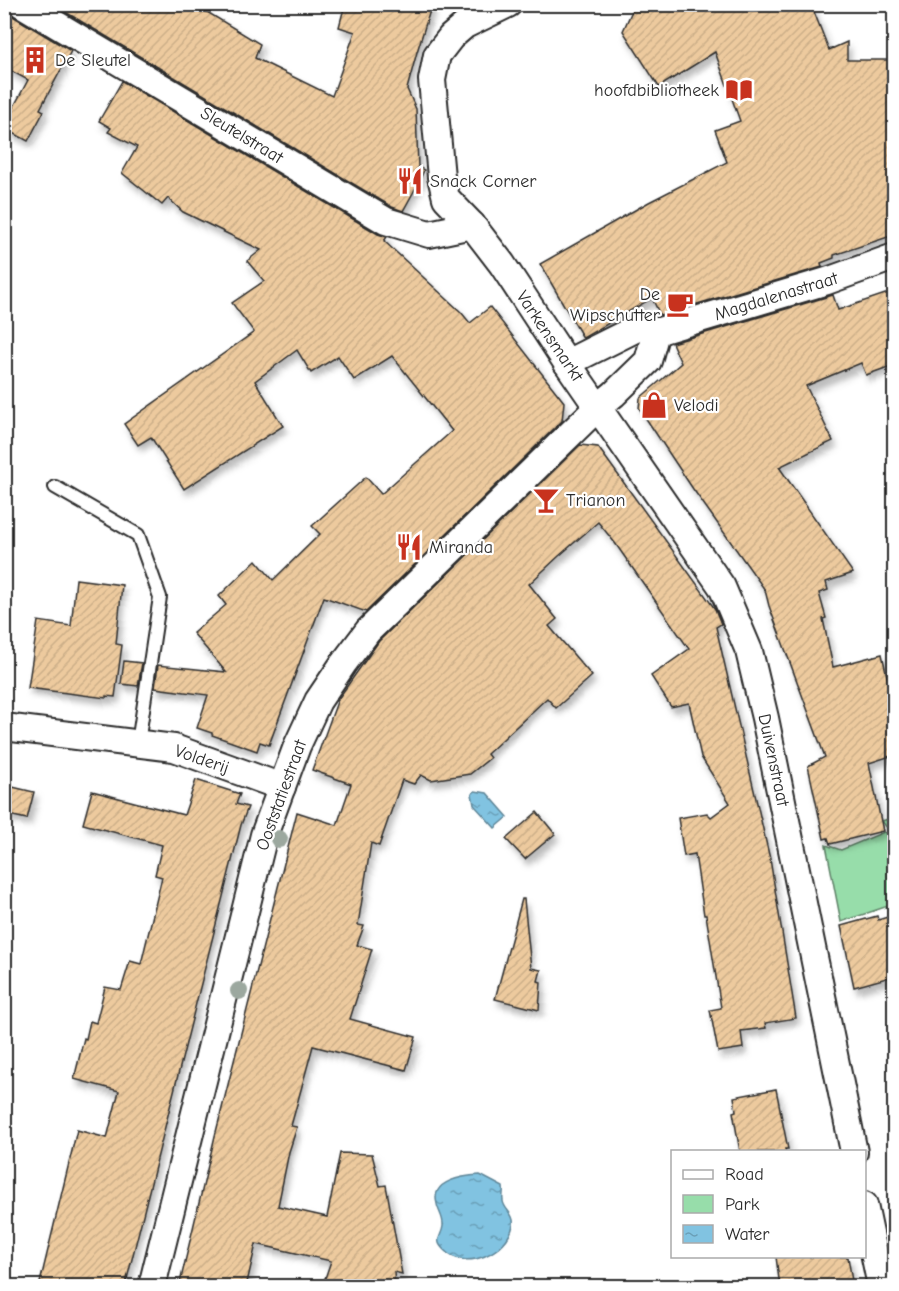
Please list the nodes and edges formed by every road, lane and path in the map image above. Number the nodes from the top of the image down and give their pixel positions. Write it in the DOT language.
graph roads {
  1 [pos="21,4"];
  2 [pos="508,4"];
  3 [pos="472,225"];
  4 [pos="894,257"];
  5 [pos="656,332"];
  6 [pos="567,363"];
  7 [pos="598,407"];
  8 [pos="55,488"];
  9 [pos="4,727"];
  10 [pos="129,742"];
  11 [pos="282,787"];
  12 [pos="854,1150"];
  13 [pos="866,1215"];
  14 [pos="152,1287"];
  15 [pos="881,1287"];
  1 -- 3 [label="street, Sleutelstraat"];
  2 -- 3 [label="street, Varkensmarkt"];
  3 -- 6 [label="street, Varkensmarkt"];
  4 -- 5 [label="street, Magdalenastraat"];
  5 -- 6 [label="street, Magdalenastraat"];
  5 -- 7 [label="street"];
  6 -- 7 [label="street, Varkensmarkt"];
  7 -- 11 [label="street, Ooststatiestraat"];
  7 -- 12 [label="street, Duivenstraat"];
  8 -- 10 [label="lane"];
  9 -- 10 [label="street, Volderij"];
  10 -- 11 [label="street, Volderij"];
  11 -- 14 [label="street, Ooststatiestraat"];
  13 -- 15 [label="street"];
}
